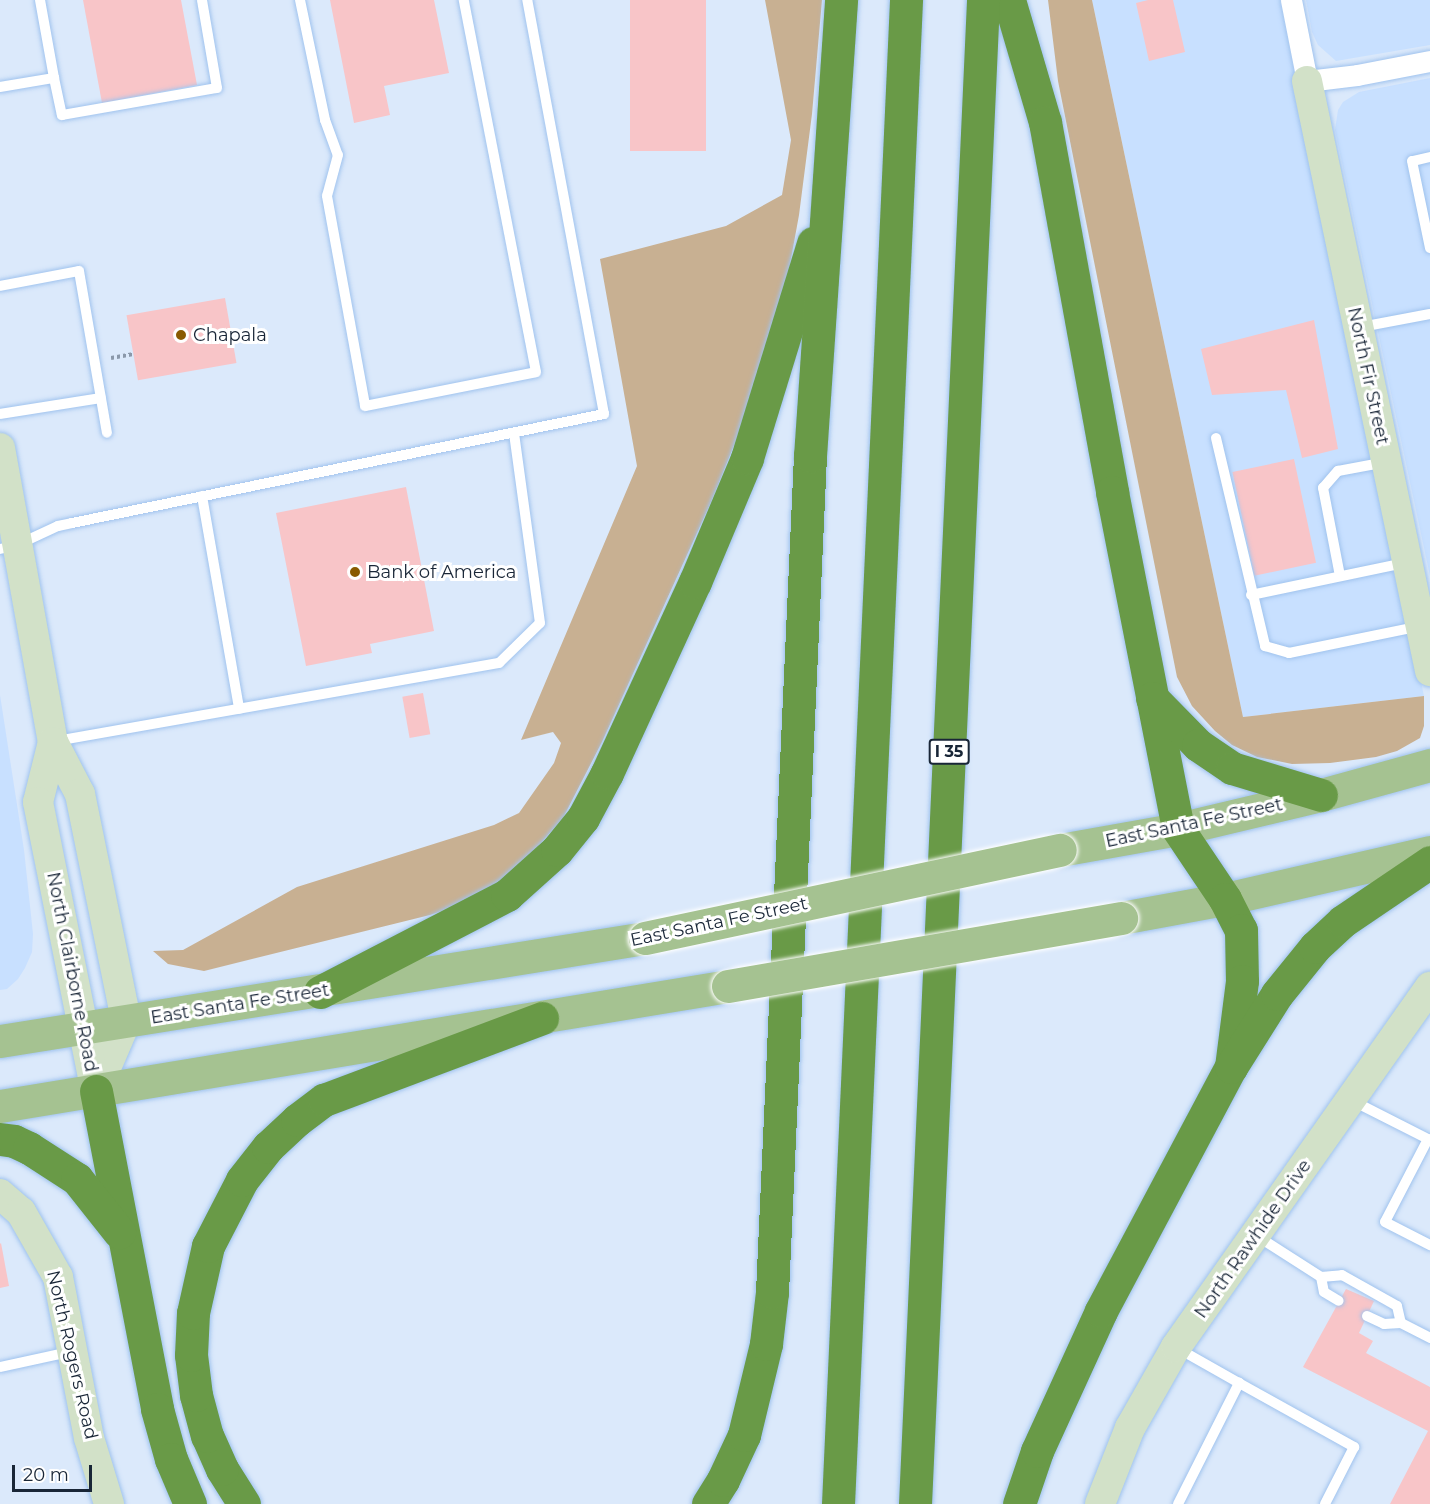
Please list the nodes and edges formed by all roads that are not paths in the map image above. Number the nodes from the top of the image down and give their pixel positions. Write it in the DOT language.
graph roads {
  1 [pos="40,0"];
  2 [pos="202,0"];
  3 [pos="300,0"];
  4 [pos="464,0"];
  5 [pos="527,0"];
  6 [pos="841,0"];
  7 [pos="906,0"];
  8 [pos="983,0"];
  9 [pos="1009,0"];
  10 [pos="1291,0"];
  11 [pos="1430,61"];
  12 [pos="54,78"];
  13 [pos="1306,81"];
  14 [pos="0,87"];
  15 [pos="1430,157"];
  16 [pos="827,208"];
  17 [pos="1430,248"];
  18 [pos="0,286"];
  19 [pos="1430,314"];
  20 [pos="1358,328"];
  21 [pos="101,398"];
  22 [pos="0,414"];
  23 [pos="107,433"];
  24 [pos="514,433"];
  25 [pos="1216,438"];
  26 [pos="2,460"];
  27 [pos="1386,462"];
  28 [pos="202,496"];
  29 [pos="8,547"];
  30 [pos="1407,562"];
  31 [pos="1340,576"];
  32 [pos="1251,595"];
  33 [pos="1426,646"];
  34 [pos="1152,698"];
  35 [pos="239,709"];
  36 [pos="53,742"];
  37 [pos="1430,765"];
  38 [pos="1321,795"];
  39 [pos="1178,829"];
  40 [pos="1430,852"];
  41 [pos="1430,862"];
  42 [pos="1225,899"];
  43 [pos="1430,987"];
  44 [pos="320,992"];
  45 [pos="542,1018"];
  46 [pos="126,1021"];
  47 [pos="83,1028"];
  48 [pos="0,1041"];
  49 [pos="1231,1066"];
  50 [pos="96,1091"];
  51 [pos="1350,1099"];
  52 [pos="0,1106"];
  53 [pos="0,1139"];
  54 [pos="1429,1139"];
  55 [pos="10,1203"];
  56 [pos="1257,1235"];
  57 [pos="122,1236"];
  58 [pos="1430,1245"];
  59 [pos="1322,1277"];
  60 [pos="1340,1302"];
  61 [pos="1367,1316"];
  62 [pos="1401,1323"];
  63 [pos="1430,1338"];
  64 [pos="1176,1347"];
  65 [pos="72,1352"];
  66 [pos="0,1367"];
  67 [pos="1239,1383"];
  68 [pos="109,1504"];
  69 [pos="190,1504"];
  70 [pos="244,1504"];
  71 [pos="708,1504"];
  72 [pos="838,1504"];
  73 [pos="915,1504"];
  74 [pos="1019,1504"];
  75 [pos="1100,1504"];
  76 [pos="1178,1504"];
  77 [pos="1325,1504"];
  1 -- 12 [label="lane"];
  2 -- 12 [label="lane"];
  3 -- 4 [label="lane"];
  5 -- 24 [label="lane"];
  6 -- 16 [label="highway"];
  7 -- 72 [label="highway"];
  8 -- 73 [label="highway, I 35"];
  9 -- 34 [label="highway"];
  10 -- 13 [label="street"];
  11 -- 13 [label="street"];
  12 -- 14 [label="lane"];
  13 -- 20 [label="street, North Fir Street"];
  15 -- 17 [label="lane"];
  16 -- 44 [label="highway"];
  16 -- 71 [label="highway"];
  18 -- 21 [label="lane"];
  19 -- 20 [label="lane"];
  20 -- 27 [label="street, North Fir Street"];
  21 -- 22 [label="lane"];
  21 -- 23 [label="lane"];
  24 -- 28 [label="lane"];
  24 -- 35 [label="lane"];
  25 -- 32 [label="lane"];
  26 -- 29 [label="street, North Clairborne Road"];
  27 -- 30 [label="street, North Fir Street"];
  27 -- 31 [label="lane"];
  28 -- 29 [label="lane"];
  28 -- 35 [label="lane"];
  29 -- 36 [label="street, North Clairborne Road"];
  30 -- 31 [label="lane"];
  30 -- 33 [label="street, North Fir Street"];
  31 -- 32 [label="lane"];
  32 -- 33 [label="lane"];
  34 -- 38 [label="highway"];
  34 -- 39 [label="highway"];
  35 -- 36 [label="lane"];
  36 -- 46 [label="street, North Clairborne Road"];
  36 -- 47 [label="street, North Clairborne Road"];
  37 -- 38 [label="main road, East Santa Fe Street"];
  38 -- 39 [label="main road, East Santa Fe Street"];
  39 -- 42 [label="highway"];
  39 -- 44 [label="main road, East Santa Fe Street, bridge"];
  40 -- 42 [label="main road"];
  41 -- 49 [label="highway"];
  42 -- 45 [label="main road, bridge"];
  42 -- 49 [label="highway"];
  43 -- 51 [label="street, North Rawhide Drive"];
  44 -- 46 [label="main road, East Santa Fe Street"];
  45 -- 50 [label="main road"];
  45 -- 70 [label="highway"];
  46 -- 47 [label="main road, East Santa Fe Street"];
  46 -- 50 [label="street, North Clairborne Road"];
  47 -- 48 [label="main road, East Santa Fe Street"];
  47 -- 50 [label="street, North Clairborne Road"];
  49 -- 74 [label="highway"];
  50 -- 52 [label="main road"];
  50 -- 57 [label="highway"];
  51 -- 54 [label="lane"];
  51 -- 56 [label="street, North Rawhide Drive"];
  53 -- 57 [label="highway"];
  54 -- 58 [label="lane"];
  55 -- 65 [label="street, North Rogers Road"];
  56 -- 59 [label="lane"];
  56 -- 64 [label="street, North Rawhide Drive"];
  57 -- 69 [label="highway"];
  59 -- 60 [label="lane"];
  59 -- 62 [label="lane"];
  61 -- 62 [label="lane"];
  62 -- 63 [label="lane"];
  64 -- 67 [label="lane"];
  64 -- 75 [label="street, North Rawhide Drive"];
  65 -- 66 [label="lane"];
  65 -- 68 [label="street, North Rogers Road"];
  67 -- 76 [label="lane"];
  67 -- 77 [label="lane"];
}
